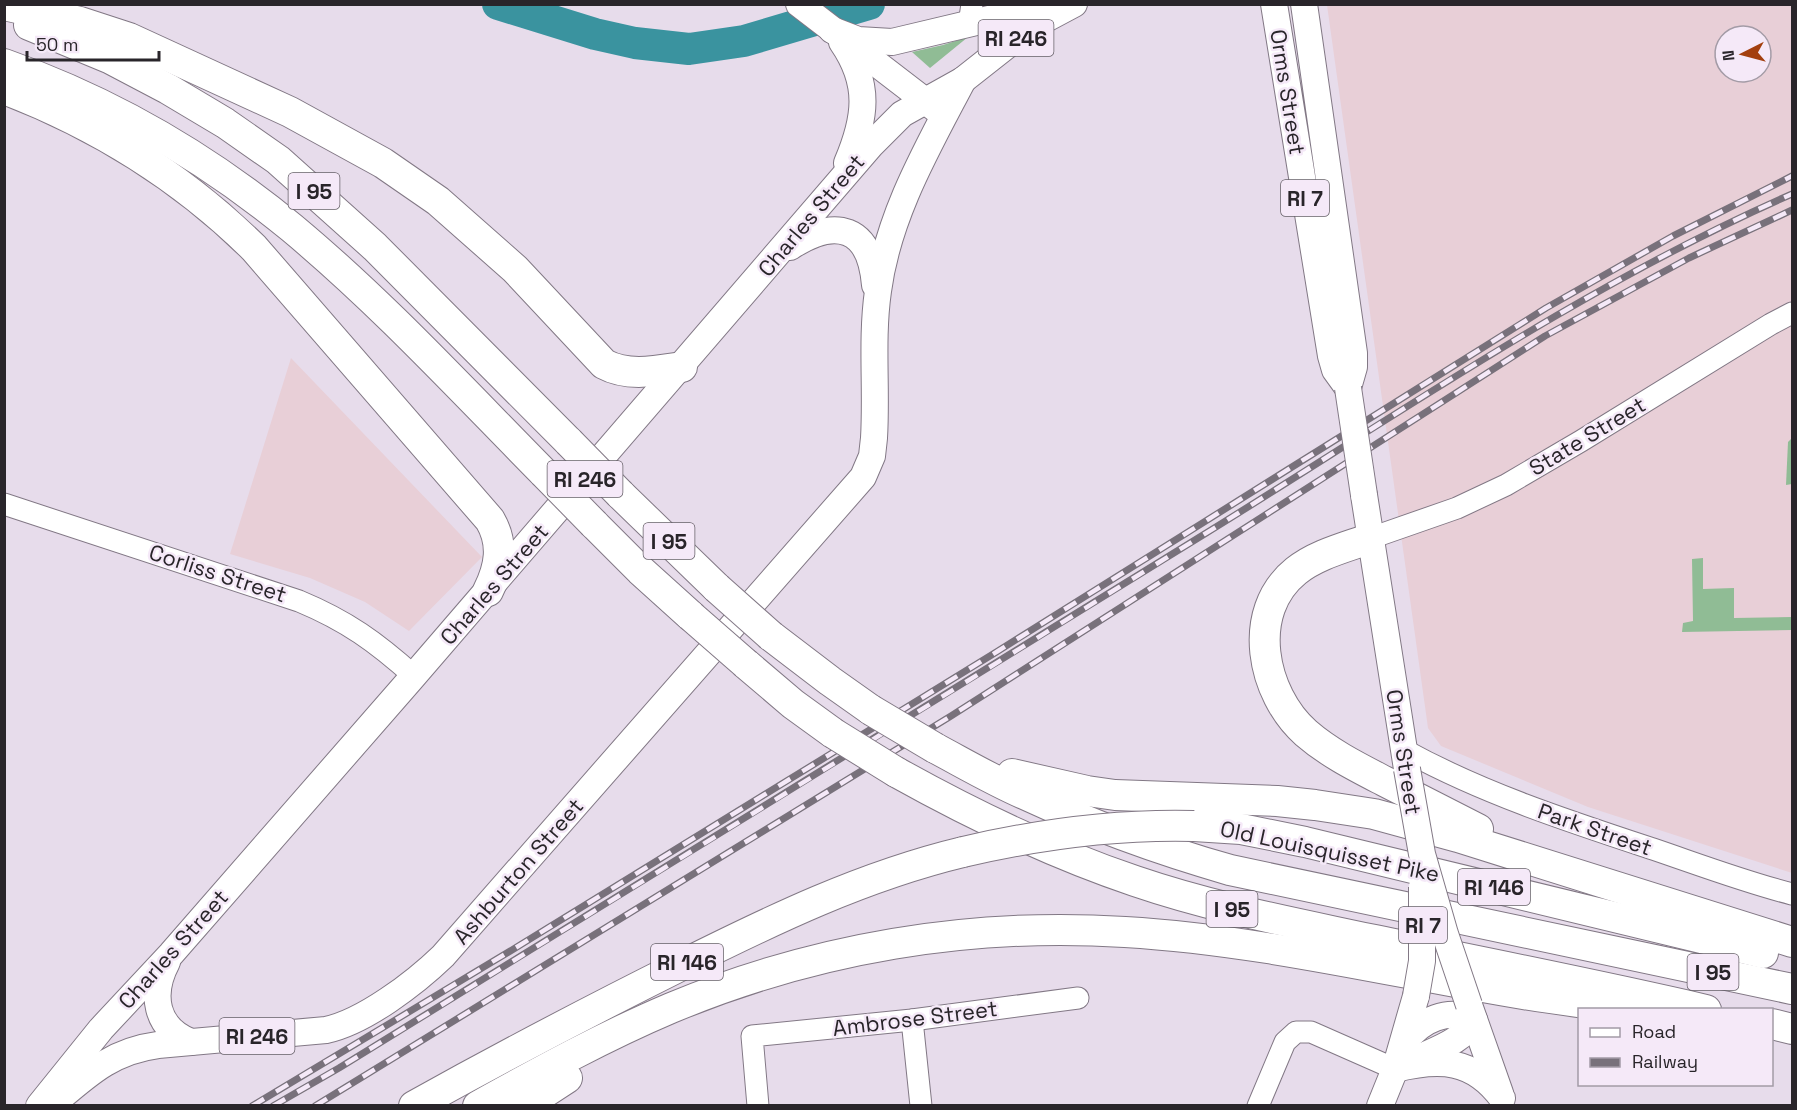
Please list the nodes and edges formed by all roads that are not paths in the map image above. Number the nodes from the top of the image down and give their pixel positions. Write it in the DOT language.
graph roads {
  1 [pos="1052,4"];
  2 [pos="1074,4"];
  3 [pos="1258,4"];
  4 [pos="1274,4"];
  5 [pos="1304,4"];
  6 [pos="4,5"];
  7 [pos="799,5"];
  8 [pos="971,14"];
  9 [pos="4,17"];
  10 [pos="832,30"];
  11 [pos="1280,39"];
  12 [pos="4,64"];
  13 [pos="4,89"];
  14 [pos="934,108"];
  15 [pos="838,183"];
  16 [pos="774,258"];
  17 [pos="876,303"];
  18 [pos="1792,313"];
  19 [pos="682,367"];
  20 [pos="1348,388"];
  21 [pos="4,504"];
  22 [pos="1371,538"];
  23 [pos="488,591"];
  24 [pos="414,676"];
  25 [pos="935,748"];
  26 [pos="1405,759"];
  27 [pos="1422,854"];
  28 [pos="1555,869"];
  29 [pos="1792,894"];
  30 [pos="1792,942"];
  31 [pos="171,954"];
  32 [pos="1792,960"];
  33 [pos="1792,989"];
  34 [pos="703,996"];
  35 [pos="1078,998"];
  36 [pos="1623,1008"];
  37 [pos="1697,1008"];
  38 [pos="1472,1012"];
  39 [pos="912,1020"];
  40 [pos="1773,1026"];
  41 [pos="1792,1029"];
  42 [pos="191,1042"];
  43 [pos="1399,1057"];
  44 [pos="1503,1102"];
  45 [pos="39,1106"];
  46 [pos="51,1106"];
  47 [pos="414,1106"];
  48 [pos="478,1106"];
  49 [pos="524,1106"];
  50 [pos="758,1106"];
  51 [pos="921,1106"];
  52 [pos="1258,1106"];
  53 [pos="1380,1106"];
  1 -- 8 [label="main road"];
  2 -- 14 [label="main road, Charles Street / RI 246"];
  3 -- 11 [label="main road"];
  4 -- 11 [label="main road, Orms Street / RI 7"];
  5 -- 20 [label="main road, Orms Street / RI 7"];
  6 -- 19 [label="highway"];
  7 -- 10 [label="main road"];
  8 -- 10 [label="main road"];
  9 -- 25 [label="highway, I 95, bridge"];
  10 -- 14 [label="main road"];
  10 -- 15 [label="main road"];
  11 -- 20 [label="main road, Orms Street / RI 7"];
  12 -- 37 [label="highway, I 95, bridge"];
  13 -- 23 [label="highway"];
  14 -- 15 [label="main road, Charles Street / RI 246"];
  14 -- 17 [label="main road, RI 246"];
  15 -- 16 [label="main road, Charles Street / RI 246"];
  16 -- 17 [label="main road"];
  16 -- 19 [label="main road, Charles Street / RI 246"];
  17 -- 42 [label="main road, Ashburton Street / RI 246"];
  18 -- 22 [label="street, State Street"];
  19 -- 23 [label="main road, Charles Street / RI 246"];
  20 -- 22 [label="main road, Orms Street / RI 7, bridge"];
  21 -- 24 [label="street, Corliss Street"];
  22 -- 26 [label="main road, Orms Street / RI 7"];
  22 -- 28 [label="highway"];
  23 -- 24 [label="main road, Charles Street / RI 246"];
  24 -- 31 [label="main road, Charles Street / RI 246"];
  25 -- 28 [label="highway"];
  25 -- 33 [label="highway, I 95"];
  26 -- 27 [label="main road, Orms Street / RI 7, bridge"];
  26 -- 29 [label="street, Park Street"];
  27 -- 38 [label="main road, Orms Street / RI 7, bridge"];
  27 -- 43 [label="main road, RI 7, bridge"];
  28 -- 30 [label="highway"];
  31 -- 42 [label="main road"];
  31 -- 45 [label="main road, Charles Street / RI 246"];
  32 -- 47 [label="highway, Old Louisquisset Pike / RI 146, bridge"];
  34 -- 36 [label="highway, RI 146"];
  34 -- 48 [label="highway, RI 146"];
  34 -- 49 [label="highway"];
  35 -- 39 [label="street, Ambrose Street"];
  38 -- 43 [label="main road"];
  38 -- 44 [label="main road, Orms Street"];
  39 -- 50 [label="street, Ambrose Street"];
  39 -- 51 [label="street"];
  40 -- 41 [label="highway"];
  42 -- 46 [label="main road, Ashburton Street / RI 246"];
  43 -- 44 [label="main road"];
  43 -- 52 [label="street"];
  43 -- 53 [label="main road, RI 7"];
}
